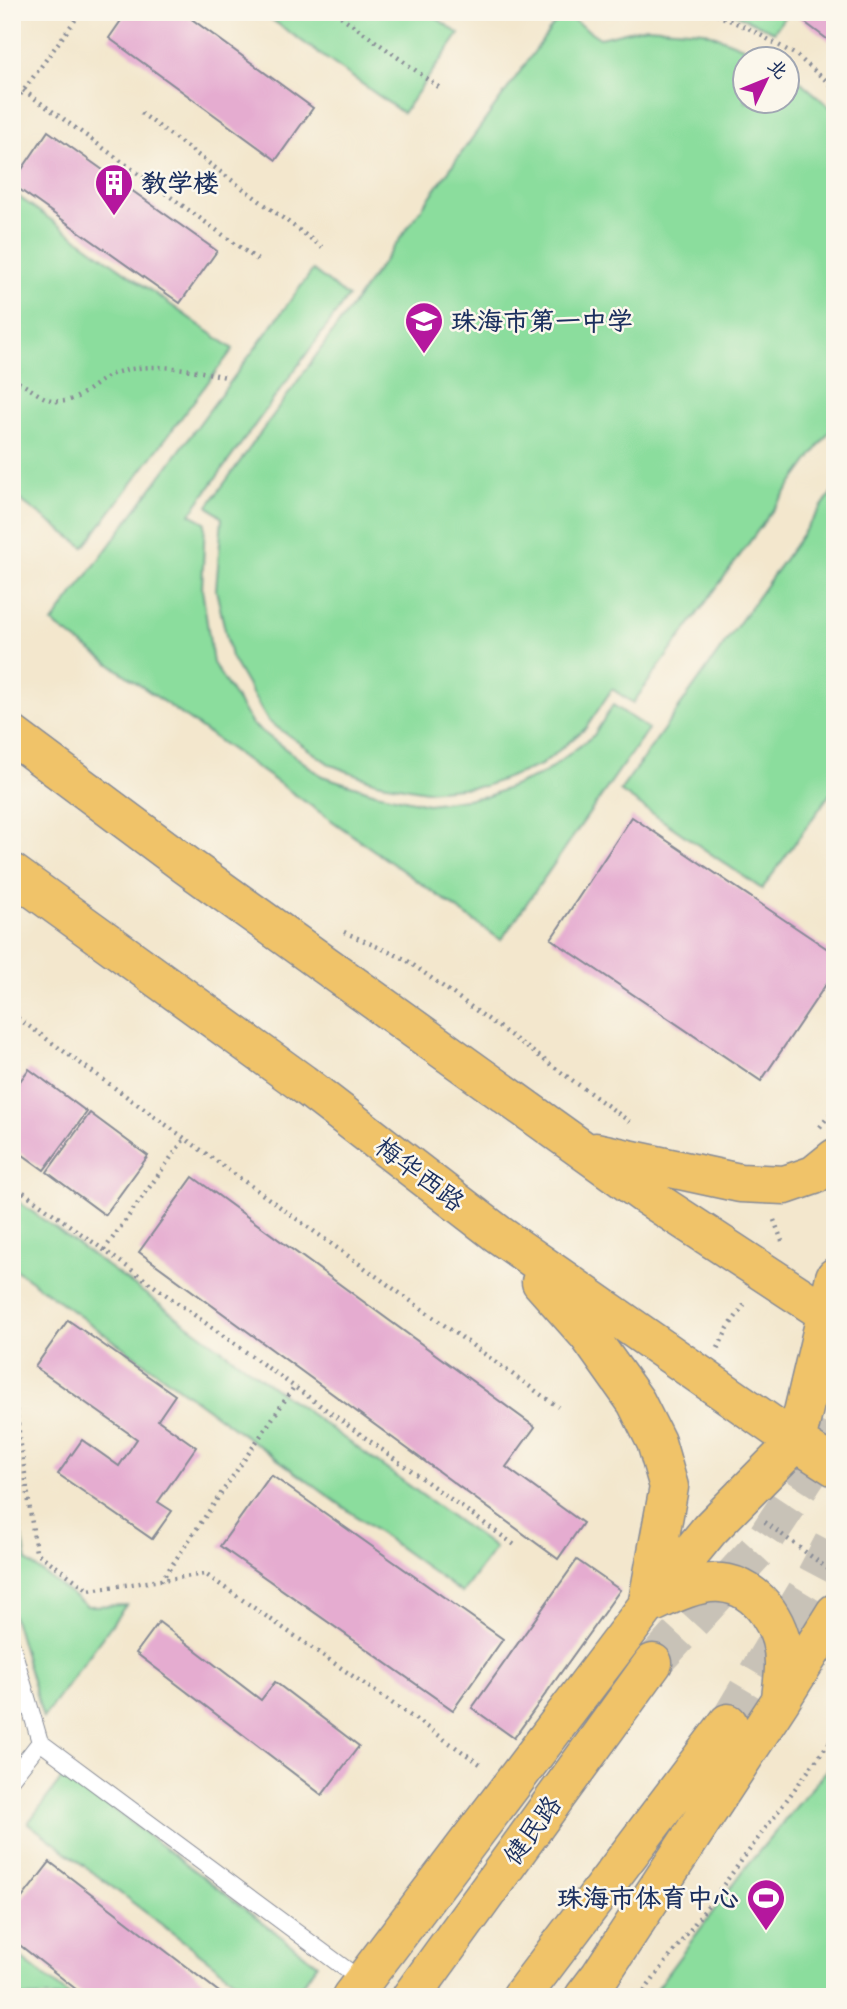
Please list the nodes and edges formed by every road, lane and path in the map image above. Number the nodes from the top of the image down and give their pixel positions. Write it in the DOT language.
graph roads {
  1 [pos="23,12"];
  2 [pos="81,12"];
  3 [pos="335,12"];
  4 [pos="599,12"];
  5 [pos="628,12"];
  6 [pos="710,12"];
  7 [pos="12,27"];
  8 [pos="12,82"];
  9 [pos="440,88"];
  10 [pos="835,88"];
  11 [pos="24,91"];
  12 [pos="12,106"];
  13 [pos="141,113"];
  14 [pos="322,247"];
  15 [pos="259,261"];
  16 [pos="226,377"];
  17 [pos="12,380"];
  18 [pos="12,735"];
  19 [pos="12,873"];
  20 [pos="332,927"];
  21 [pos="12,1014"];
  22 [pos="835,1108"];
  23 [pos="631,1123"];
  24 [pos="185,1139"];
  25 [pos="825,1146"];
  26 [pos="581,1148"];
  27 [pos="12,1184"];
  28 [pos="498,1234"];
  29 [pos="104,1250"];
  30 [pos="835,1277"];
  31 [pos="831,1316"];
  32 [pos="12,1382"];
  33 [pos="294,1387"];
  34 [pos="558,1407"];
  35 [pos="796,1442"];
  36 [pos="835,1467"];
  37 [pos="516,1546"];
  38 [pos="161,1581"];
  39 [pos="647,1606"];
  40 [pos="835,1613"];
  41 [pos="12,1646"];
  42 [pos="653,1663"];
  43 [pos="835,1665"];
  44 [pos="781,1700"];
  45 [pos="728,1723"];
  46 [pos="835,1735"];
  47 [pos="40,1742"];
  48 [pos="12,1778"];
  49 [pos="511,1786"];
  50 [pos="357,1989"];
  51 [pos="411,1997"];
  52 [pos="521,1997"];
  53 [pos="584,1997"];
  54 [pos="640,1997"];
  1 -- 7 [label="path"];
  2 -- 11 [label="path"];
  3 -- 9 [label="path"];
  4 -- 5 [label="path"];
  6 -- 10 [label="path"];
  8 -- 11 [label="path"];
  11 -- 12 [label="path"];
  11 -- 15 [label="path"];
  13 -- 14 [label="path"];
  16 -- 17 [label="path"];
  18 -- 26 [label="main road"];
  19 -- 28 [label="main road, 梅华西路"];
  20 -- 23 [label="path"];
  21 -- 24 [label="path"];
  22 -- 25 [label="path"];
  24 -- 29 [label="path"];
  24 -- 34 [label="path"];
  25 -- 26 [label="main road"];
  26 -- 31 [label="main road"];
  27 -- 29 [label="path"];
  28 -- 35 [label="main road, 梅华西路"];
  28 -- 39 [label="main road"];
  29 -- 33 [label="path"];
  30 -- 31 [label="main road"];
  31 -- 35 [label="main road"];
  32 -- 38 [label="path"];
  33 -- 37 [label="path"];
  33 -- 38 [label="path"];
  35 -- 36 [label="main road, 梅华西路"];
  35 -- 39 [label="main road"];
  38 -- 49 [label="path"];
  39 -- 44 [label="main road"];
  39 -- 49 [label="main road"];
  40 -- 44 [label="main road"];
  41 -- 47 [label="lane"];
  42 -- 51 [label="main road, 健民路"];
  43 -- 44 [label="main road"];
  44 -- 53 [label="main road"];
  45 -- 52 [label="main road"];
  46 -- 54 [label="path"];
  47 -- 48 [label="lane"];
  47 -- 50 [label="lane"];
  49 -- 50 [label="main road"];
}
